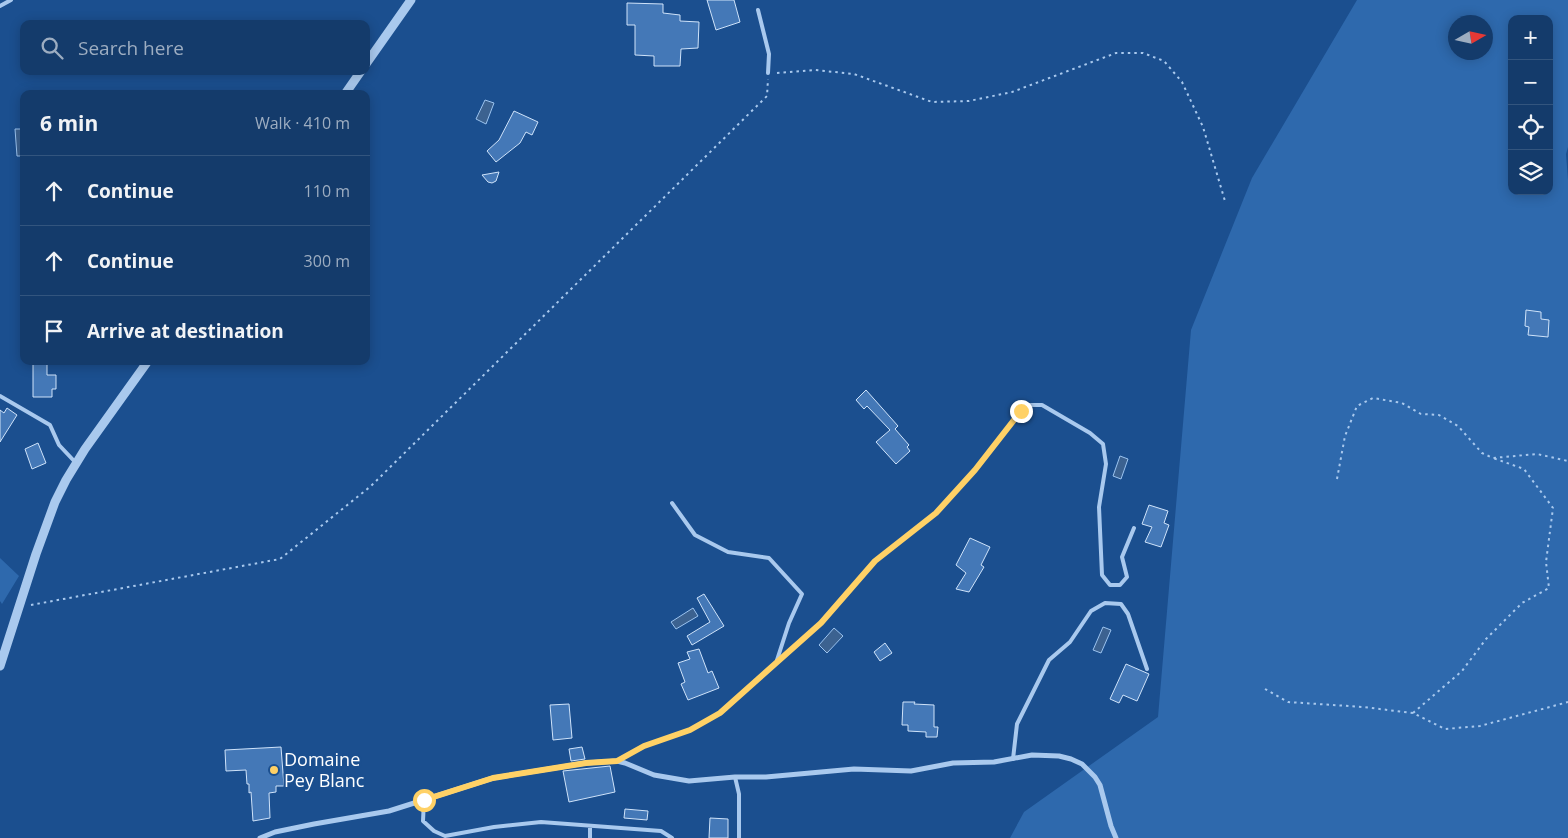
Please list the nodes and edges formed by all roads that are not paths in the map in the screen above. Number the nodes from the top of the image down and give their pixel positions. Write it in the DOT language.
graph roads {
  1 [pos="11,0"];
  2 [pos="410,0"];
  3 [pos="0,6"];
  4 [pos="758,10"];
  5 [pos="370,58"];
  6 [pos="768,73"];
  7 [pos="358,75"];
  8 [pos="348,90"];
  9 [pos="145,365"];
  10 [pos="0,396"];
  11 [pos="76,463"];
  12 [pos="672,503"];
  13 [pos="1134,528"];
  14 [pos="776,662"];
  15 [pos="0,666"];
  16 [pos="1147,669"];
  17 [pos="1013,759"];
  18 [pos="617,761"];
  19 [pos="735,777"];
  20 [pos="424,800"];
  21 [pos="590,826"];
  22 [pos="260,838"];
  23 [pos="590,838"];
  24 [pos="672,838"];
  25 [pos="739,838"];
  26 [pos="1116,838"];
  1 -- 3 [label="lane"];
  2 -- 5 [label="street"];
  4 -- 6 [label="lane"];
  7 -- 8 [label="street"];
  9 -- 11 [label="street"];
  10 -- 11 [label="lane"];
  11 -- 15 [label="street"];
  12 -- 14 [label="lane"];
  13 -- 14 [label="lane"];
  14 -- 18 [label="lane"];
  16 -- 17 [label="lane"];
  17 -- 19 [label="street"];
  17 -- 26 [label="street"];
  18 -- 19 [label="street"];
  18 -- 20 [label="street"];
  19 -- 25 [label="lane"];
  20 -- 21 [label="lane"];
  20 -- 22 [label="street"];
  21 -- 23 [label="lane"];
  21 -- 24 [label="lane"];
}
